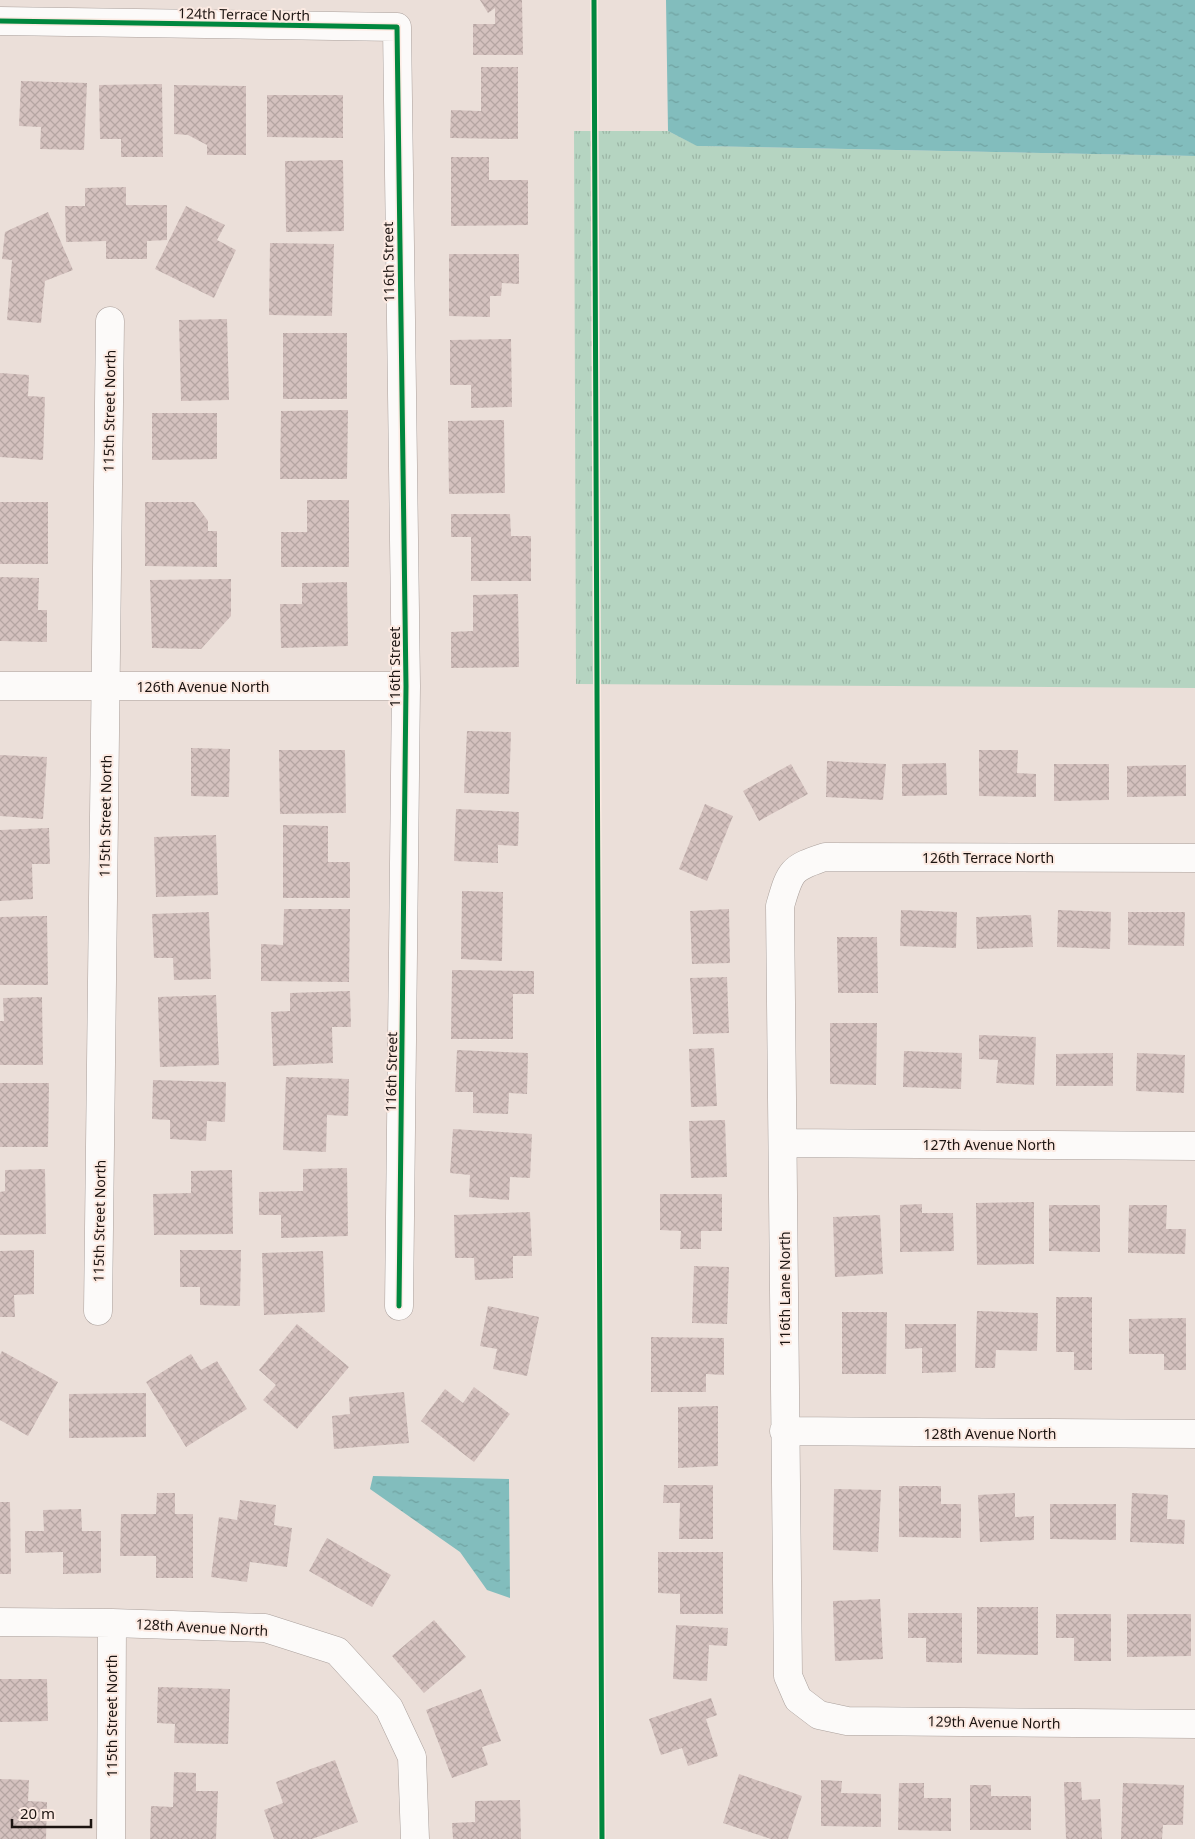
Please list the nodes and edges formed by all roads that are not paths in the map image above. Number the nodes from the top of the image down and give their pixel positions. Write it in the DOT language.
graph roads {
  1 [pos="0,21"];
  2 [pos="397,27"];
  3 [pos="110,321"];
  4 [pos="107,685"];
  5 [pos="0,686"];
  6 [pos="406,686"];
  7 [pos="1195,858"];
  8 [pos="788,878"];
  9 [pos="784,1143"];
  10 [pos="1195,1146"];
  11 [pos="399,1306"];
  12 [pos="98,1311"];
  13 [pos="784,1431"];
  14 [pos="1195,1434"];
  15 [pos="0,1622"];
  16 [pos="112,1623"];
  17 [pos="798,1699"];
  18 [pos="1195,1724"];
  19 [pos="111,1839"];
  20 [pos="415,1839"];
  1 -- 2 [label="street, 124th Terrace North"];
  2 -- 6 [label="street, 116th Street"];
  3 -- 4 [label="street, 115th Street North"];
  4 -- 5 [label="street, 126th Avenue North"];
  4 -- 6 [label="street, 126th Avenue North"];
  4 -- 12 [label="street, 115th Street North"];
  6 -- 11 [label="street, 116th Street"];
  7 -- 8 [label="street, 126th Terrace North"];
  8 -- 9 [label="street, 116th Lane North"];
  9 -- 10 [label="street, 127th Avenue North"];
  9 -- 13 [label="street, 116th Lane North"];
  13 -- 14 [label="street, 128th Avenue North"];
  13 -- 17 [label="street, 116th Lane North"];
  15 -- 16 [label="street, 128th Avenue North"];
  16 -- 19 [label="street, 115th Street North"];
  16 -- 20 [label="street, 128th Avenue North"];
  17 -- 18 [label="street, 129th Avenue North"];
}
